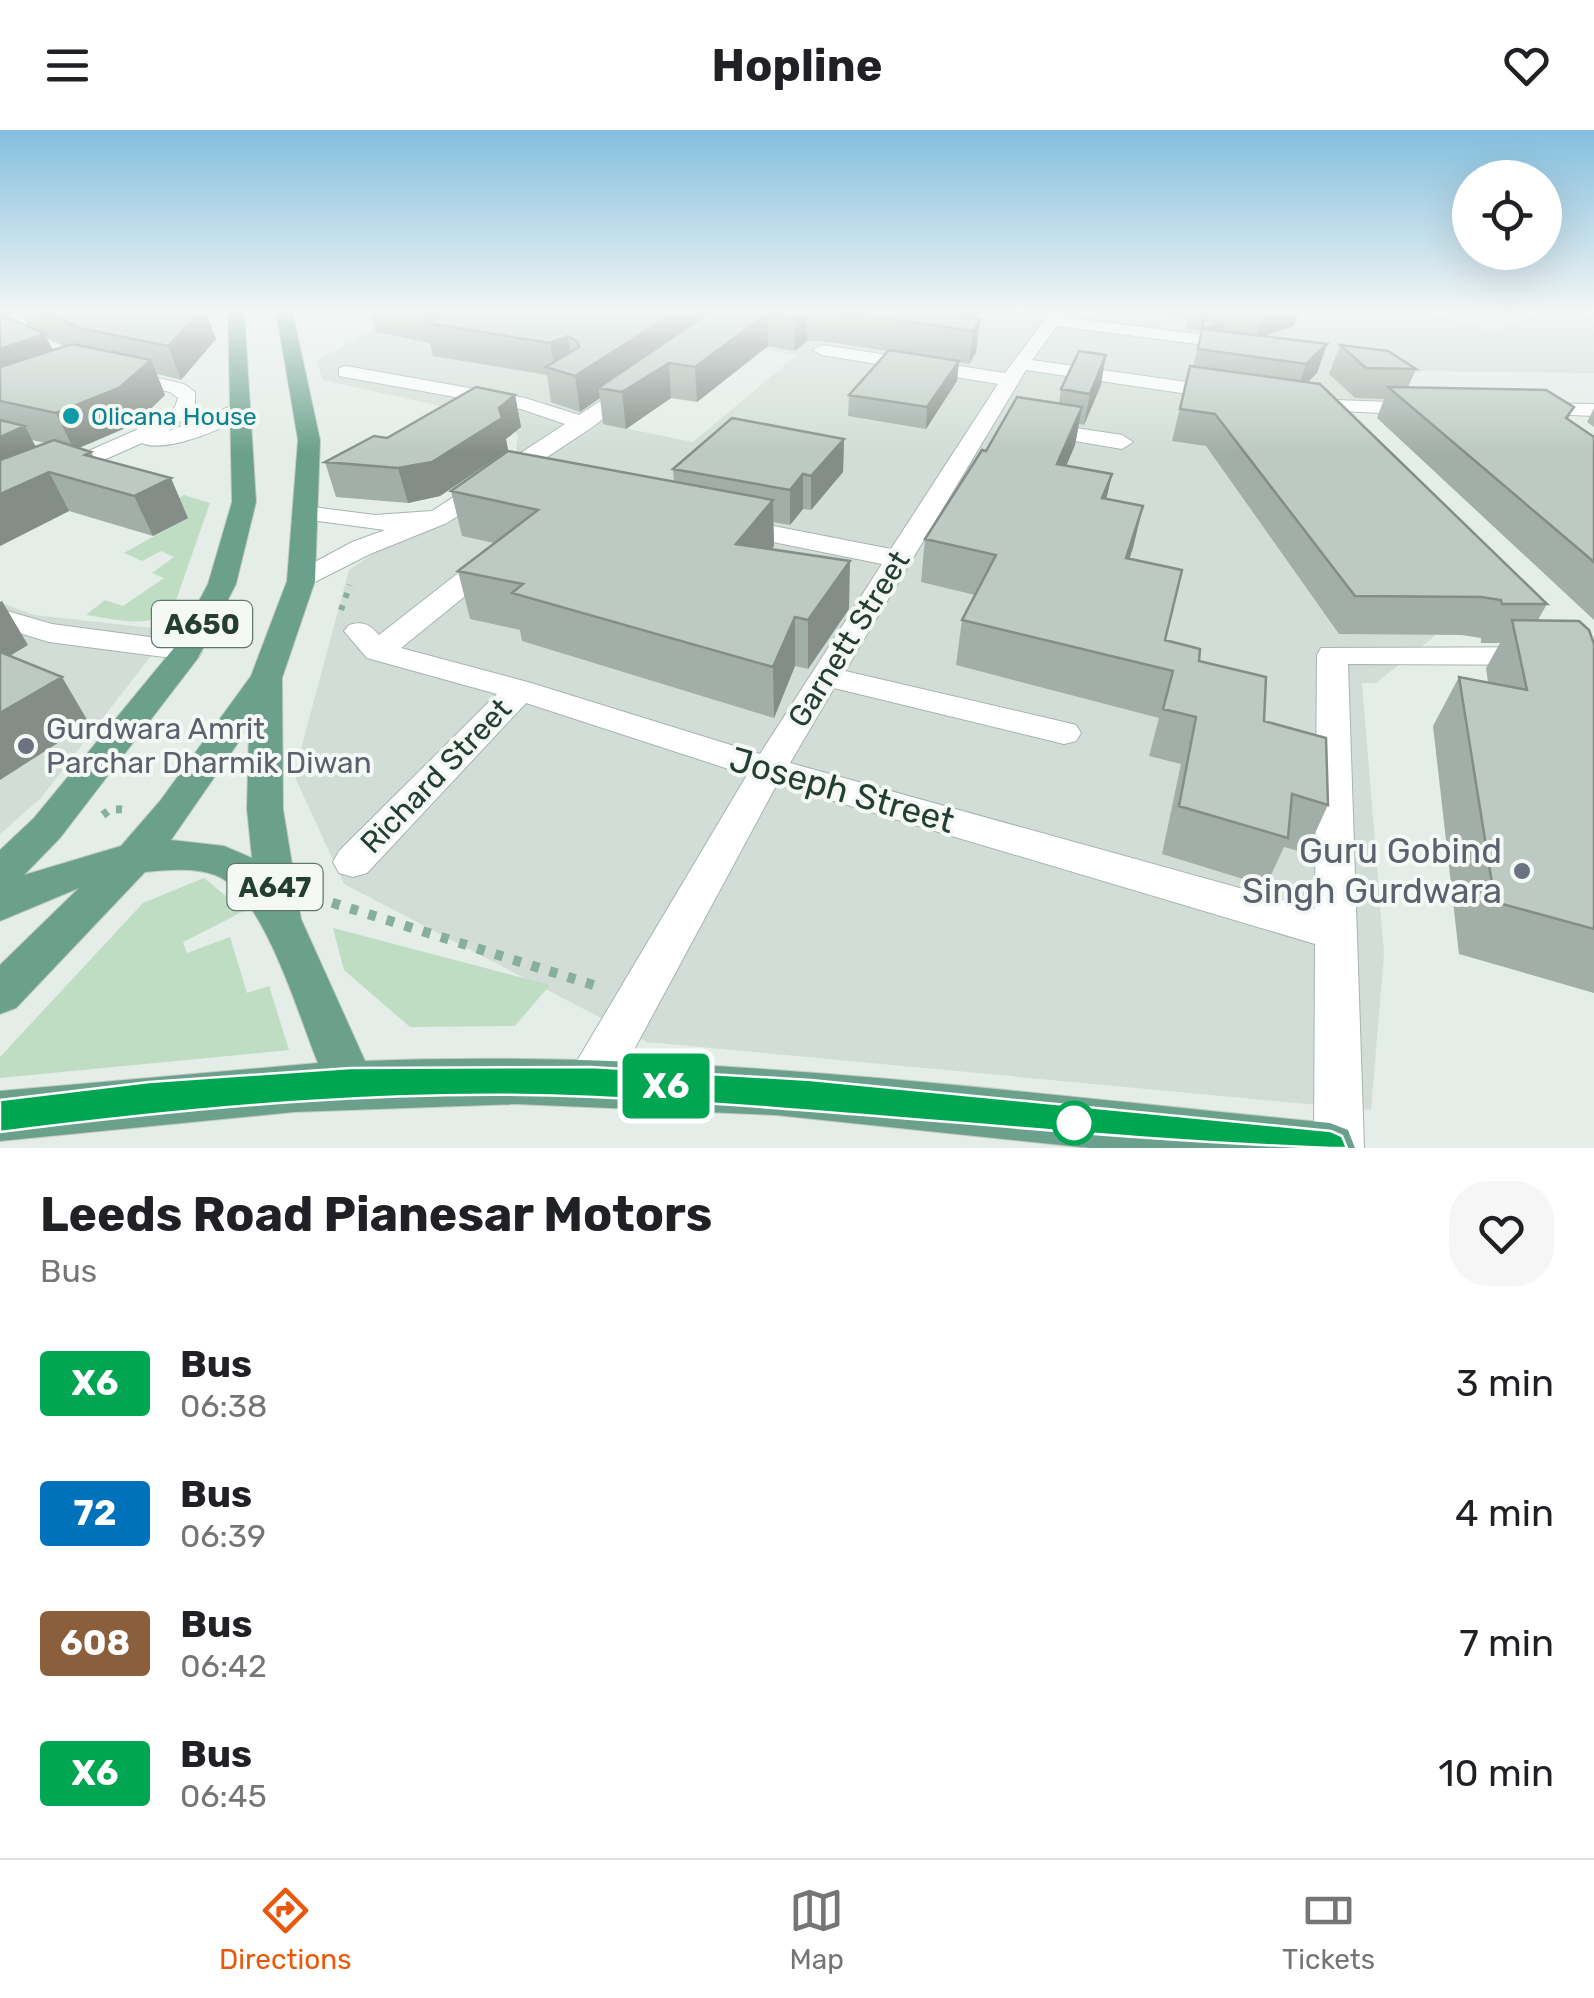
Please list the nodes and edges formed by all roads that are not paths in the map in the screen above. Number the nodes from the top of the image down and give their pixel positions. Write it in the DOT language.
graph roads {
  1 [pos="238,358"];
  2 [pos="293,358"];
  3 [pos="888,358"];
  4 [pos="1026,358"];
  5 [pos="105,372"];
  6 [pos="346,372"];
  7 [pos="1015,372"];
  8 [pos="648,378"];
  9 [pos="556,388"];
  10 [pos="1252,397"];
  11 [pos="1290,403"];
  12 [pos="526,404"];
  13 [pos="1329,408"];
  14 [pos="241,409"];
  15 [pos="1440,409"];
  16 [pos="1594,410"];
  17 [pos="986,420"];
  18 [pos="584,424"];
  19 [pos="1564,430"];
  20 [pos="1358,436"];
  21 [pos="1122,442"];
  22 [pos="118,446"];
  23 [pos="50,454"];
  24 [pos="84,462"];
  25 [pos="120,474"];
  26 [pos="500,479"];
  27 [pos="537,487"];
  28 [pos="0,499"];
  29 [pos="305,513"];
  30 [pos="438,518"];
  31 [pos="705,521"];
  32 [pos="899,559"];
  33 [pos="481,569"];
  34 [pos="302,581"];
  35 [pos="0,618"];
  36 [pos="1558,629"];
  37 [pos="188,651"];
  38 [pos="1592,663"];
  39 [pos="825,676"];
  40 [pos="266,678"];
  41 [pos="520,690"];
  42 [pos="1064,733"];
  43 [pos="768,769"];
  44 [pos="134,858"];
  45 [pos="352,862"];
  46 [pos="0,874"];
  47 [pos="0,904"];
  48 [pos="280,919"];
  49 [pos="1333,932"];
  50 [pos="0,994"];
  51 [pos="591,1082"];
  52 [pos="350,1083"];
  53 [pos="0,1116"];
  54 [pos="1330,1148"];
  55 [pos="1339,1148"];
  1 -- 14 [label="main road, A650"];
  2 -- 29 [label="main road, A650"];
  3 -- 7 [label="street"];
  4 -- 7 [label="street, Garnett Street"];
  5 -- 22 [label="street"];
  6 -- 12 [label="street"];
  7 -- 10 [label="street"];
  7 -- 17 [label="street, Garnett Street"];
  8 -- 18 [label="street"];
  9 -- 12 [label="street"];
  11 -- 13 [label="street"];
  12 -- 18 [label="street"];
  13 -- 15 [label="street"];
  13 -- 20 [label="street"];
  14 -- 22 [label="street"];
  14 -- 37 [label="main road, A650"];
  16 -- 19 [label="street"];
  17 -- 21 [label="street"];
  17 -- 32 [label="street, Garnett Street"];
  18 -- 26 [label="street"];
  22 -- 24 [label="street"];
  23 -- 24 [label="street"];
  24 -- 25 [label="street"];
  24 -- 28 [label="street"];
  26 -- 27 [label="street"];
  26 -- 30 [label="street"];
  29 -- 30 [label="street"];
  29 -- 34 [label="main road, A650"];
  30 -- 34 [label="street"];
  31 -- 32 [label="street"];
  32 -- 39 [label="street, Garnett Street"];
  33 -- 41 [label="street, Joseph Street"];
  34 -- 40 [label="main road, A650"];
  35 -- 37 [label="street"];
  36 -- 38 [label="street"];
  37 -- 46 [label="main road, A650"];
  38 -- 49 [label="street"];
  39 -- 42 [label="street"];
  39 -- 43 [label="street, Garnett Street"];
  40 -- 44 [label="main road, A650"];
  40 -- 48 [label="main road, A647"];
  41 -- 43 [label="street, Joseph Street"];
  41 -- 45 [label="street, Richard Street"];
  43 -- 49 [label="street, Joseph Street"];
  43 -- 51 [label="street, Garnett Street"];
  44 -- 47 [label="main road"];
  44 -- 48 [label="main road"];
  44 -- 50 [label="main road, A650"];
  48 -- 52 [label="main road, A647"];
  49 -- 55 [label="street"];
  51 -- 52 [label="main road"];
  51 -- 54 [label="main road"];
  52 -- 53 [label="main road"];
}
